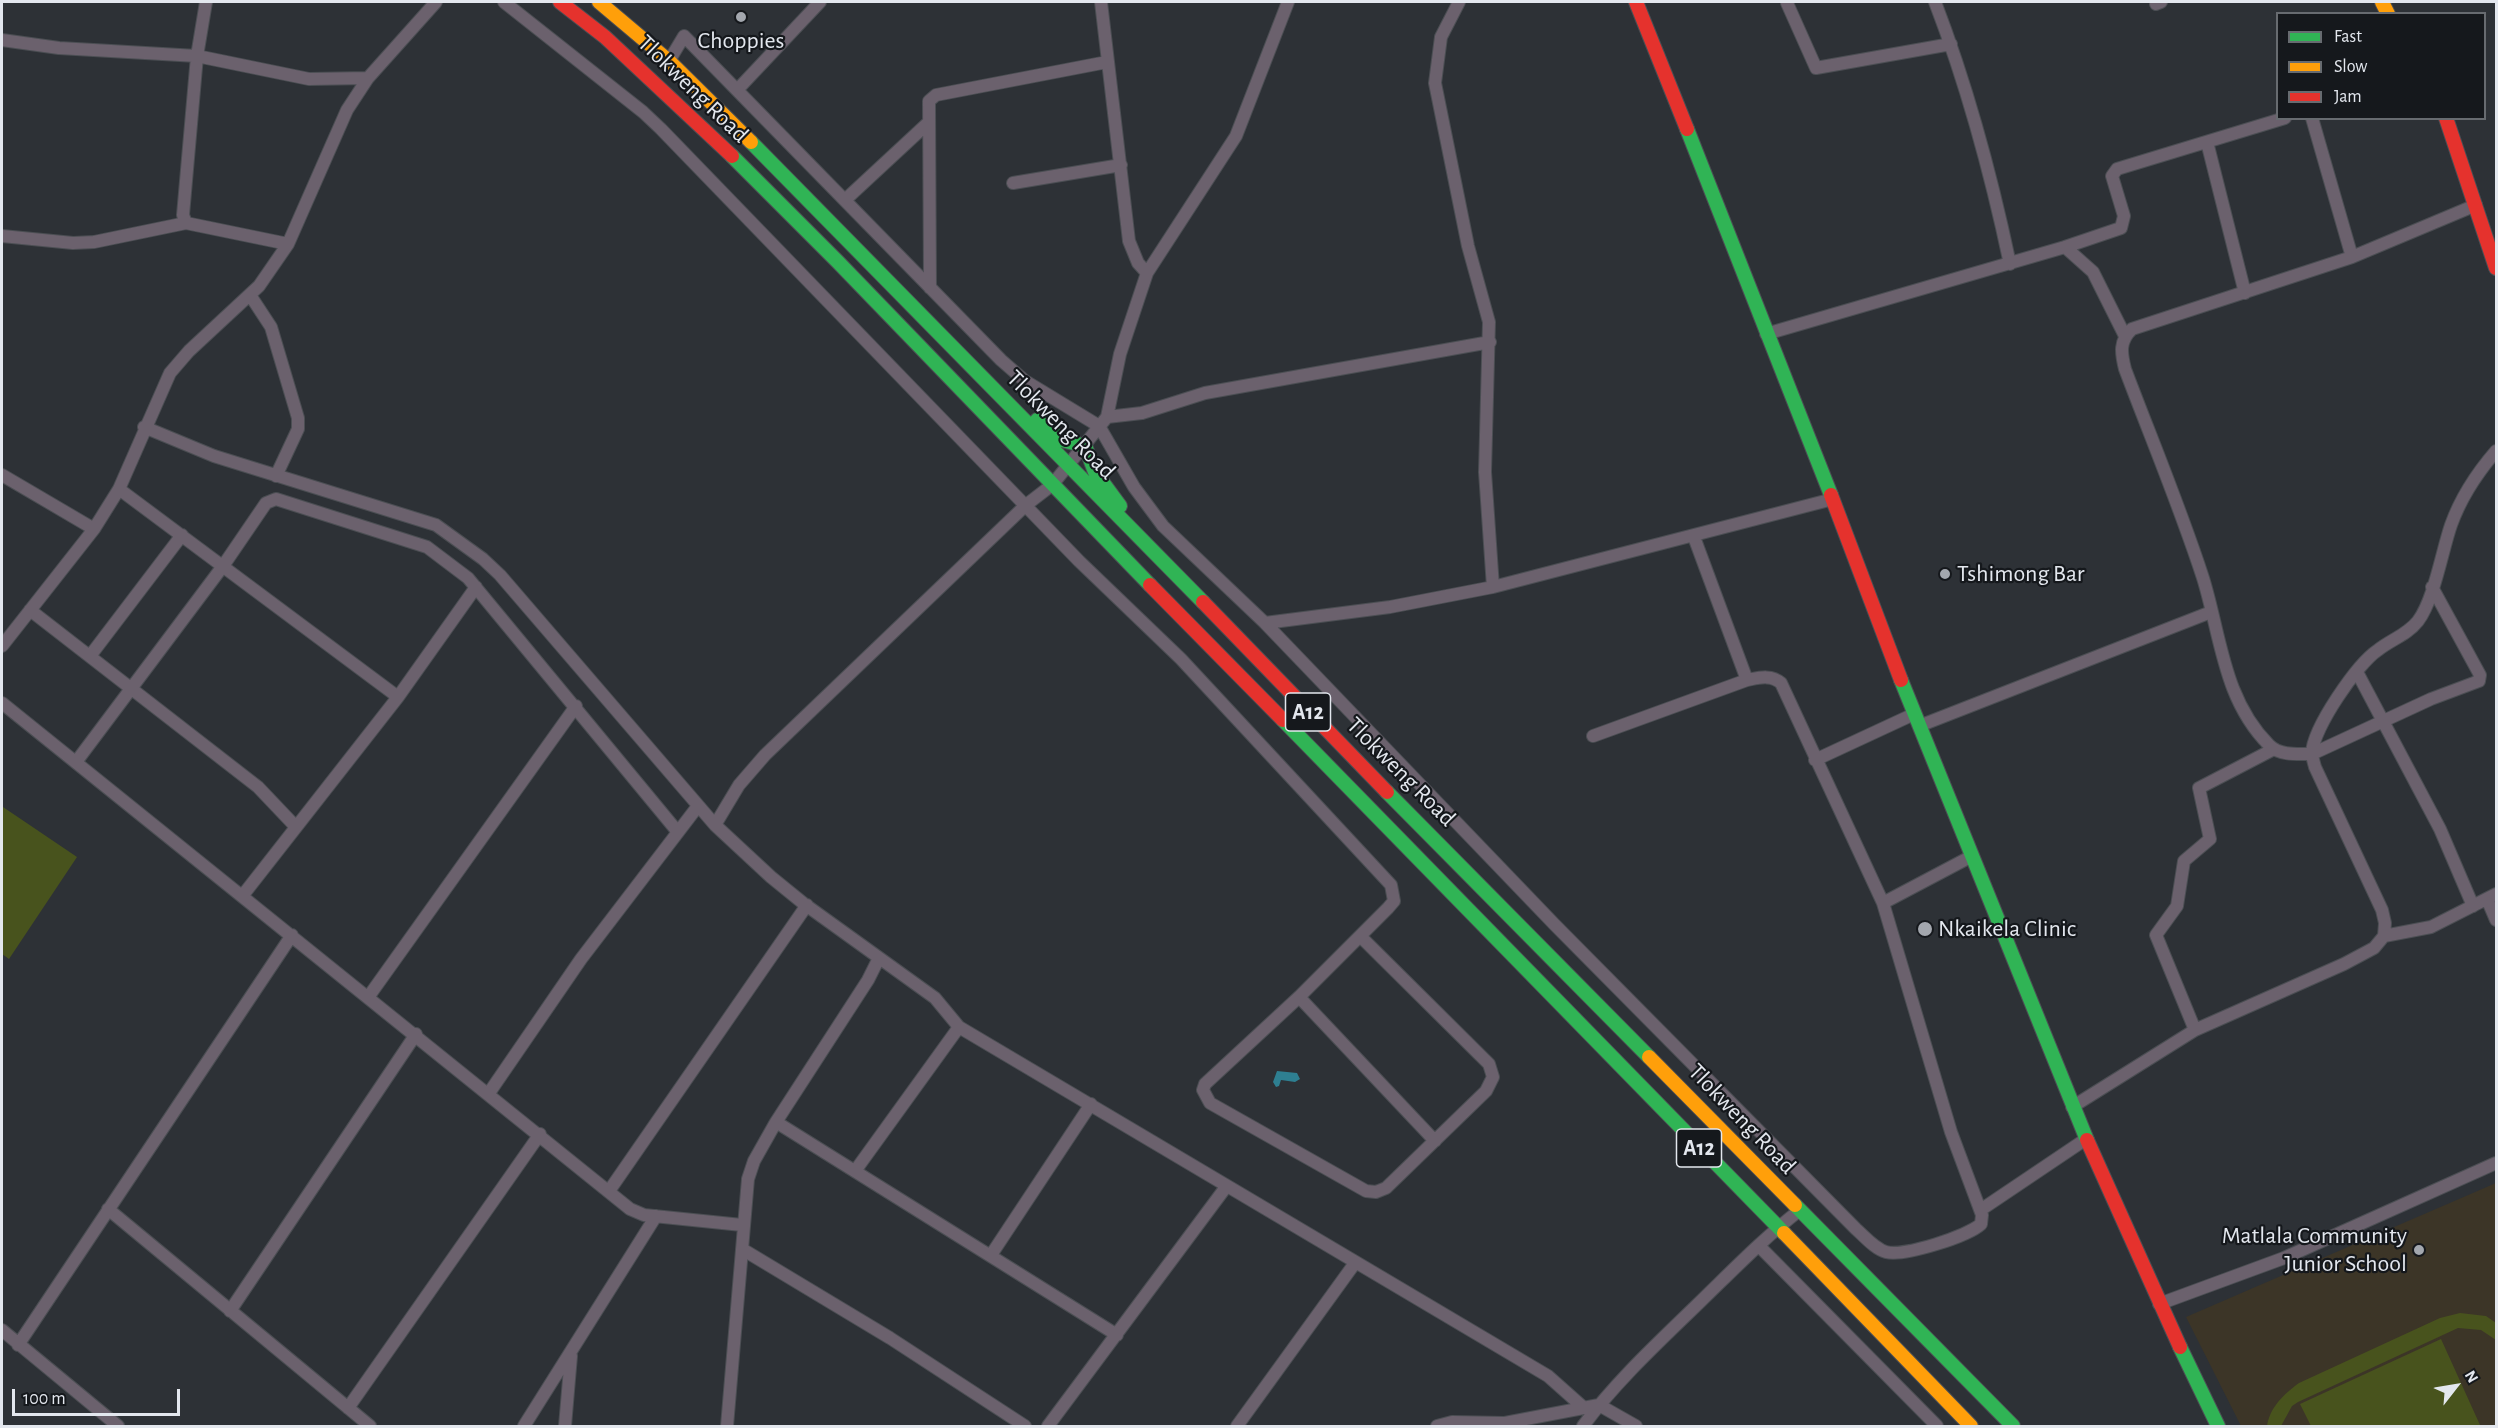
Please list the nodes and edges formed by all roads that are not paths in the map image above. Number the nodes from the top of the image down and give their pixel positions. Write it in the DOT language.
graph roads {
  1 [pos="206,2"];
  2 [pos="436,2"];
  3 [pos="504,2"];
  4 [pos="560,2"];
  5 [pos="599,2"];
  6 [pos="819,2"];
  7 [pos="1101,2"];
  8 [pos="1288,2"];
  9 [pos="1459,2"];
  10 [pos="1636,2"];
  11 [pos="1789,2"];
  12 [pos="1935,2"];
  13 [pos="2,40"];
  14 [pos="1951,44"];
  15 [pos="197,56"];
  16 [pos="669,61"];
  17 [pos="1107,62"];
  18 [pos="368,78"];
  19 [pos="738,89"];
  20 [pos="2278,120"];
  21 [pos="2313,120"];
  22 [pos="2447,120"];
  23 [pos="928,123"];
  24 [pos="2207,142"];
  25 [pos="1121,165"];
  26 [pos="1013,183"];
  27 [pos="845,200"];
  28 [pos="2476,205"];
  29 [pos="186,223"];
  30 [pos="2,236"];
  31 [pos="2492,236"];
  32 [pos="288,244"];
  33 [pos="2065,247"];
  34 [pos="2352,256"];
  35 [pos="2010,264"];
  36 [pos="2496,268"];
  37 [pos="1147,273"];
  38 [pos="930,288"];
  39 [pos="2245,293"];
  40 [pos="250,295"];
  41 [pos="1766,334"];
  42 [pos="2125,336"];
  43 [pos="1490,342"];
  44 [pos="1007,403"];
  45 [pos="1103,422"];
  46 [pos="144,426"];
  47 [pos="1085,446"];
  48 [pos="2496,451"];
  49 [pos="1068,466"];
  50 [pos="2,475"];
  51 [pos="276,476"];
  52 [pos="1052,485"];
  53 [pos="119,489"];
  54 [pos="1833,499"];
  55 [pos="1026,505"];
  56 [pos="94,529"];
  57 [pos="1138,534"];
  58 [pos="182,535"];
  59 [pos="1694,537"];
  60 [pos="223,566"];
  61 [pos="476,587"];
  62 [pos="1493,587"];
  63 [pos="2432,587"];
  64 [pos="30,610"];
  65 [pos="2211,612"];
  66 [pos="1265,623"];
  67 [pos="2,646"];
  68 [pos="90,656"];
  69 [pos="2356,672"];
  70 [pos="1747,680"];
  71 [pos="131,687"];
  72 [pos="398,698"];
  73 [pos="2,703"];
  74 [pos="576,706"];
  75 [pos="1917,720"];
  76 [pos="2381,722"];
  77 [pos="1593,736"];
  78 [pos="2274,749"];
  79 [pos="2312,754"];
  80 [pos="1815,760"];
  81 [pos="76,762"];
  82 [pos="698,806"];
  83 [pos="715,825"];
  84 [pos="296,827"];
  85 [pos="677,831"];
  86 [pos="1972,856"];
  87 [pos="243,895"];
  88 [pos="2492,896"];
  89 [pos="1883,903"];
  90 [pos="807,905"];
  91 [pos="2473,906"];
  92 [pos="2496,920"];
  93 [pos="292,935"];
  94 [pos="1360,936"];
  95 [pos="2384,936"];
  96 [pos="879,958"];
  97 [pos="369,996"];
  98 [pos="1299,997"];
  99 [pos="959,1027"];
  100 [pos="2195,1030"];
  101 [pos="416,1034"];
  102 [pos="489,1093"];
  103 [pos="1091,1104"];
  104 [pos="2072,1107"];
  105 [pos="776,1122"];
  106 [pos="540,1134"];
  107 [pos="2086,1139"];
  108 [pos="1435,1141"];
  109 [pos="2496,1163"];
  110 [pos="855,1171"];
  111 [pos="1226,1186"];
  112 [pos="609,1191"];
  113 [pos="108,1209"];
  114 [pos="1982,1209"];
  115 [pos="1800,1210"];
  116 [pos="656,1216"];
  117 [pos="742,1226"];
  118 [pos="1777,1228"];
  119 [pos="1759,1246"];
  120 [pos="742,1249"];
  121 [pos="991,1255"];
  122 [pos="1355,1263"];
  123 [pos="2159,1304"];
  124 [pos="230,1311"];
  125 [pos="2,1330"];
  126 [pos="1117,1335"];
  127 [pos="18,1345"];
  128 [pos="571,1354"];
  129 [pos="1599,1405"];
  130 [pos="348,1408"];
  131 [pos="1584,1408"];
  132 [pos="356,1422"];
  133 [pos="118,1426"];
  134 [pos="370,1426"];
  135 [pos="524,1426"];
  136 [pos="565,1426"];
  137 [pos="728,1426"];
  138 [pos="1025,1426"];
  139 [pos="1048,1426"];
  140 [pos="1237,1426"];
  141 [pos="1437,1426"];
  142 [pos="1583,1426"];
  143 [pos="1636,1426"];
  144 [pos="1937,1426"];
  145 [pos="1971,1426"];
  146 [pos="2013,1426"];
  147 [pos="2218,1426"];
  1 -- 15 [label="street"];
  2 -- 18 [label="street"];
  3 -- 55 [label="street"];
  4 -- 52 [label="main road, Tlokweng Road / A12"];
  5 -- 16 [label="main road, Tlokweng Road / A12"];
  6 -- 19 [label="street"];
  7 -- 17 [label="street"];
  8 -- 37 [label="street"];
  9 -- 43 [label="street"];
  10 -- 41 [label="main road"];
  11 -- 14 [label="street"];
  12 -- 14 [label="street"];
  13 -- 15 [label="street"];
  14 -- 35 [label="street"];
  15 -- 18 [label="street"];
  15 -- 29 [label="street"];
  16 -- 19 [label="street"];
  16 -- 44 [label="main road, Tlokweng Road / A12"];
  17 -- 23 [label="street"];
  17 -- 25 [label="street"];
  18 -- 32 [label="street"];
  19 -- 27 [label="street"];
  20 -- 24 [label="street"];
  21 -- 34 [label="street"];
  22 -- 28 [label="main road"];
  23 -- 27 [label="street"];
  23 -- 38 [label="street"];
  24 -- 33 [label="street"];
  24 -- 39 [label="street"];
  25 -- 26 [label="street"];
  25 -- 37 [label="street"];
  27 -- 38 [label="street"];
  28 -- 31 [label="main road"];
  28 -- 34 [label="street"];
  29 -- 30 [label="street"];
  29 -- 32 [label="street"];
  31 -- 36 [label="main road"];
  32 -- 40 [label="street"];
  33 -- 35 [label="street"];
  33 -- 42 [label="street"];
  34 -- 39 [label="street"];
  35 -- 41 [label="street"];
  37 -- 45 [label="street"];
  38 -- 45 [label="street"];
  39 -- 42 [label="street"];
  40 -- 46 [label="street"];
  40 -- 51 [label="street"];
  41 -- 54 [label="main road"];
  42 -- 65 [label="street"];
  43 -- 45 [label="street"];
  43 -- 62 [label="street"];
  44 -- 47 [label="main road"];
  44 -- 49 [label="main road, Tlokweng Road / A12"];
  45 -- 47 [label="street"];
  45 -- 66 [label="street"];
  46 -- 51 [label="street"];
  46 -- 53 [label="street"];
  47 -- 49 [label="street"];
  47 -- 57 [label="main road"];
  48 -- 63 [label="street"];
  49 -- 52 [label="street"];
  49 -- 57 [label="main road, Tlokweng Road / A12"];
  50 -- 56 [label="street"];
  51 -- 82 [label="street"];
  52 -- 55 [label="street"];
  52 -- 118 [label="main road, Tlokweng Road / A12"];
  53 -- 56 [label="street"];
  53 -- 58 [label="street"];
  54 -- 59 [label="street"];
  54 -- 75 [label="main road"];
  55 -- 83 [label="street"];
  55 -- 94 [label="street"];
  56 -- 64 [label="street"];
  57 -- 115 [label="main road, Tlokweng Road / A12"];
  58 -- 60 [label="street"];
  58 -- 68 [label="street"];
  59 -- 62 [label="street"];
  59 -- 70 [label="street"];
  60 -- 61 [label="street"];
  60 -- 71 [label="street"];
  60 -- 72 [label="street"];
  61 -- 72 [label="street"];
  61 -- 74 [label="street"];
  62 -- 66 [label="street"];
  63 -- 69 [label="street"];
  63 -- 76 [label="street"];
  64 -- 67 [label="street"];
  64 -- 68 [label="street"];
  65 -- 75 [label="street"];
  65 -- 78 [label="street"];
  66 -- 114 [label="street"];
  68 -- 71 [label="street"];
  69 -- 76 [label="street"];
  69 -- 79 [label="street"];
  70 -- 77 [label="street"];
  70 -- 80 [label="street"];
  71 -- 81 [label="street"];
  71 -- 84 [label="street"];
  72 -- 84 [label="street"];
  73 -- 81 [label="street"];
  74 -- 85 [label="street"];
  74 -- 97 [label="street"];
  75 -- 80 [label="street"];
  75 -- 86 [label="main road"];
  76 -- 79 [label="street"];
  76 -- 91 [label="street"];
  78 -- 79 [label="street"];
  78 -- 100 [label="street"];
  79 -- 95 [label="street"];
  80 -- 89 [label="street"];
  81 -- 87 [label="street"];
  82 -- 83 [label="street"];
  82 -- 85 [label="street"];
  83 -- 90 [label="street"];
  84 -- 87 [label="street"];
  85 -- 102 [label="street"];
  86 -- 89 [label="street"];
  86 -- 104 [label="main road"];
  87 -- 93 [label="street"];
  88 -- 91 [label="street"];
  88 -- 92 [label="street"];
  89 -- 114 [label="street"];
  90 -- 96 [label="street"];
  90 -- 112 [label="street"];
  91 -- 95 [label="street"];
  93 -- 97 [label="street"];
  93 -- 113 [label="street"];
  94 -- 98 [label="street"];
  94 -- 108 [label="street"];
  95 -- 100 [label="street"];
  96 -- 99 [label="street"];
  96 -- 105 [label="street"];
  97 -- 101 [label="street"];
  98 -- 108 [label="street"];
  98 -- 108 [label="street"];
  99 -- 103 [label="street"];
  99 -- 110 [label="street"];
  100 -- 104 [label="street"];
  101 -- 102 [label="street"];
  101 -- 124 [label="street"];
  102 -- 106 [label="street"];
  103 -- 111 [label="street"];
  103 -- 121 [label="street"];
  104 -- 107 [label="main road"];
  105 -- 110 [label="street"];
  105 -- 117 [label="street"];
  106 -- 112 [label="street"];
  106 -- 130 [label="street"];
  107 -- 114 [label="street"];
  107 -- 123 [label="main road"];
  109 -- 123 [label="street"];
  110 -- 121 [label="street"];
  111 -- 122 [label="street"];
  111 -- 126 [label="street"];
  112 -- 116 [label="street"];
  113 -- 124 [label="street"];
  113 -- 127 [label="street"];
  115 -- 118 [label="street"];
  115 -- 146 [label="main road, Tlokweng Road / A12"];
  116 -- 117 [label="street"];
  116 -- 128 [label="street"];
  117 -- 120 [label="street"];
  118 -- 119 [label="street"];
  118 -- 145 [label="main road, Tlokweng Road / A12"];
  119 -- 129 [label="street"];
  119 -- 144 [label="street"];
  120 -- 137 [label="street"];
  120 -- 138 [label="street"];
  121 -- 126 [label="street"];
  122 -- 131 [label="street"];
  122 -- 140 [label="street"];
  123 -- 147 [label="main road"];
  124 -- 130 [label="street"];
  125 -- 127 [label="street"];
  126 -- 139 [label="street"];
  127 -- 133 [label="street"];
  128 -- 135 [label="street"];
  128 -- 136 [label="street"];
  129 -- 131 [label="street"];
  129 -- 142 [label="street"];
  129 -- 143 [label="street"];
  130 -- 132 [label="street"];
  131 -- 141 [label="street"];
  132 -- 134 [label="street"];
}
